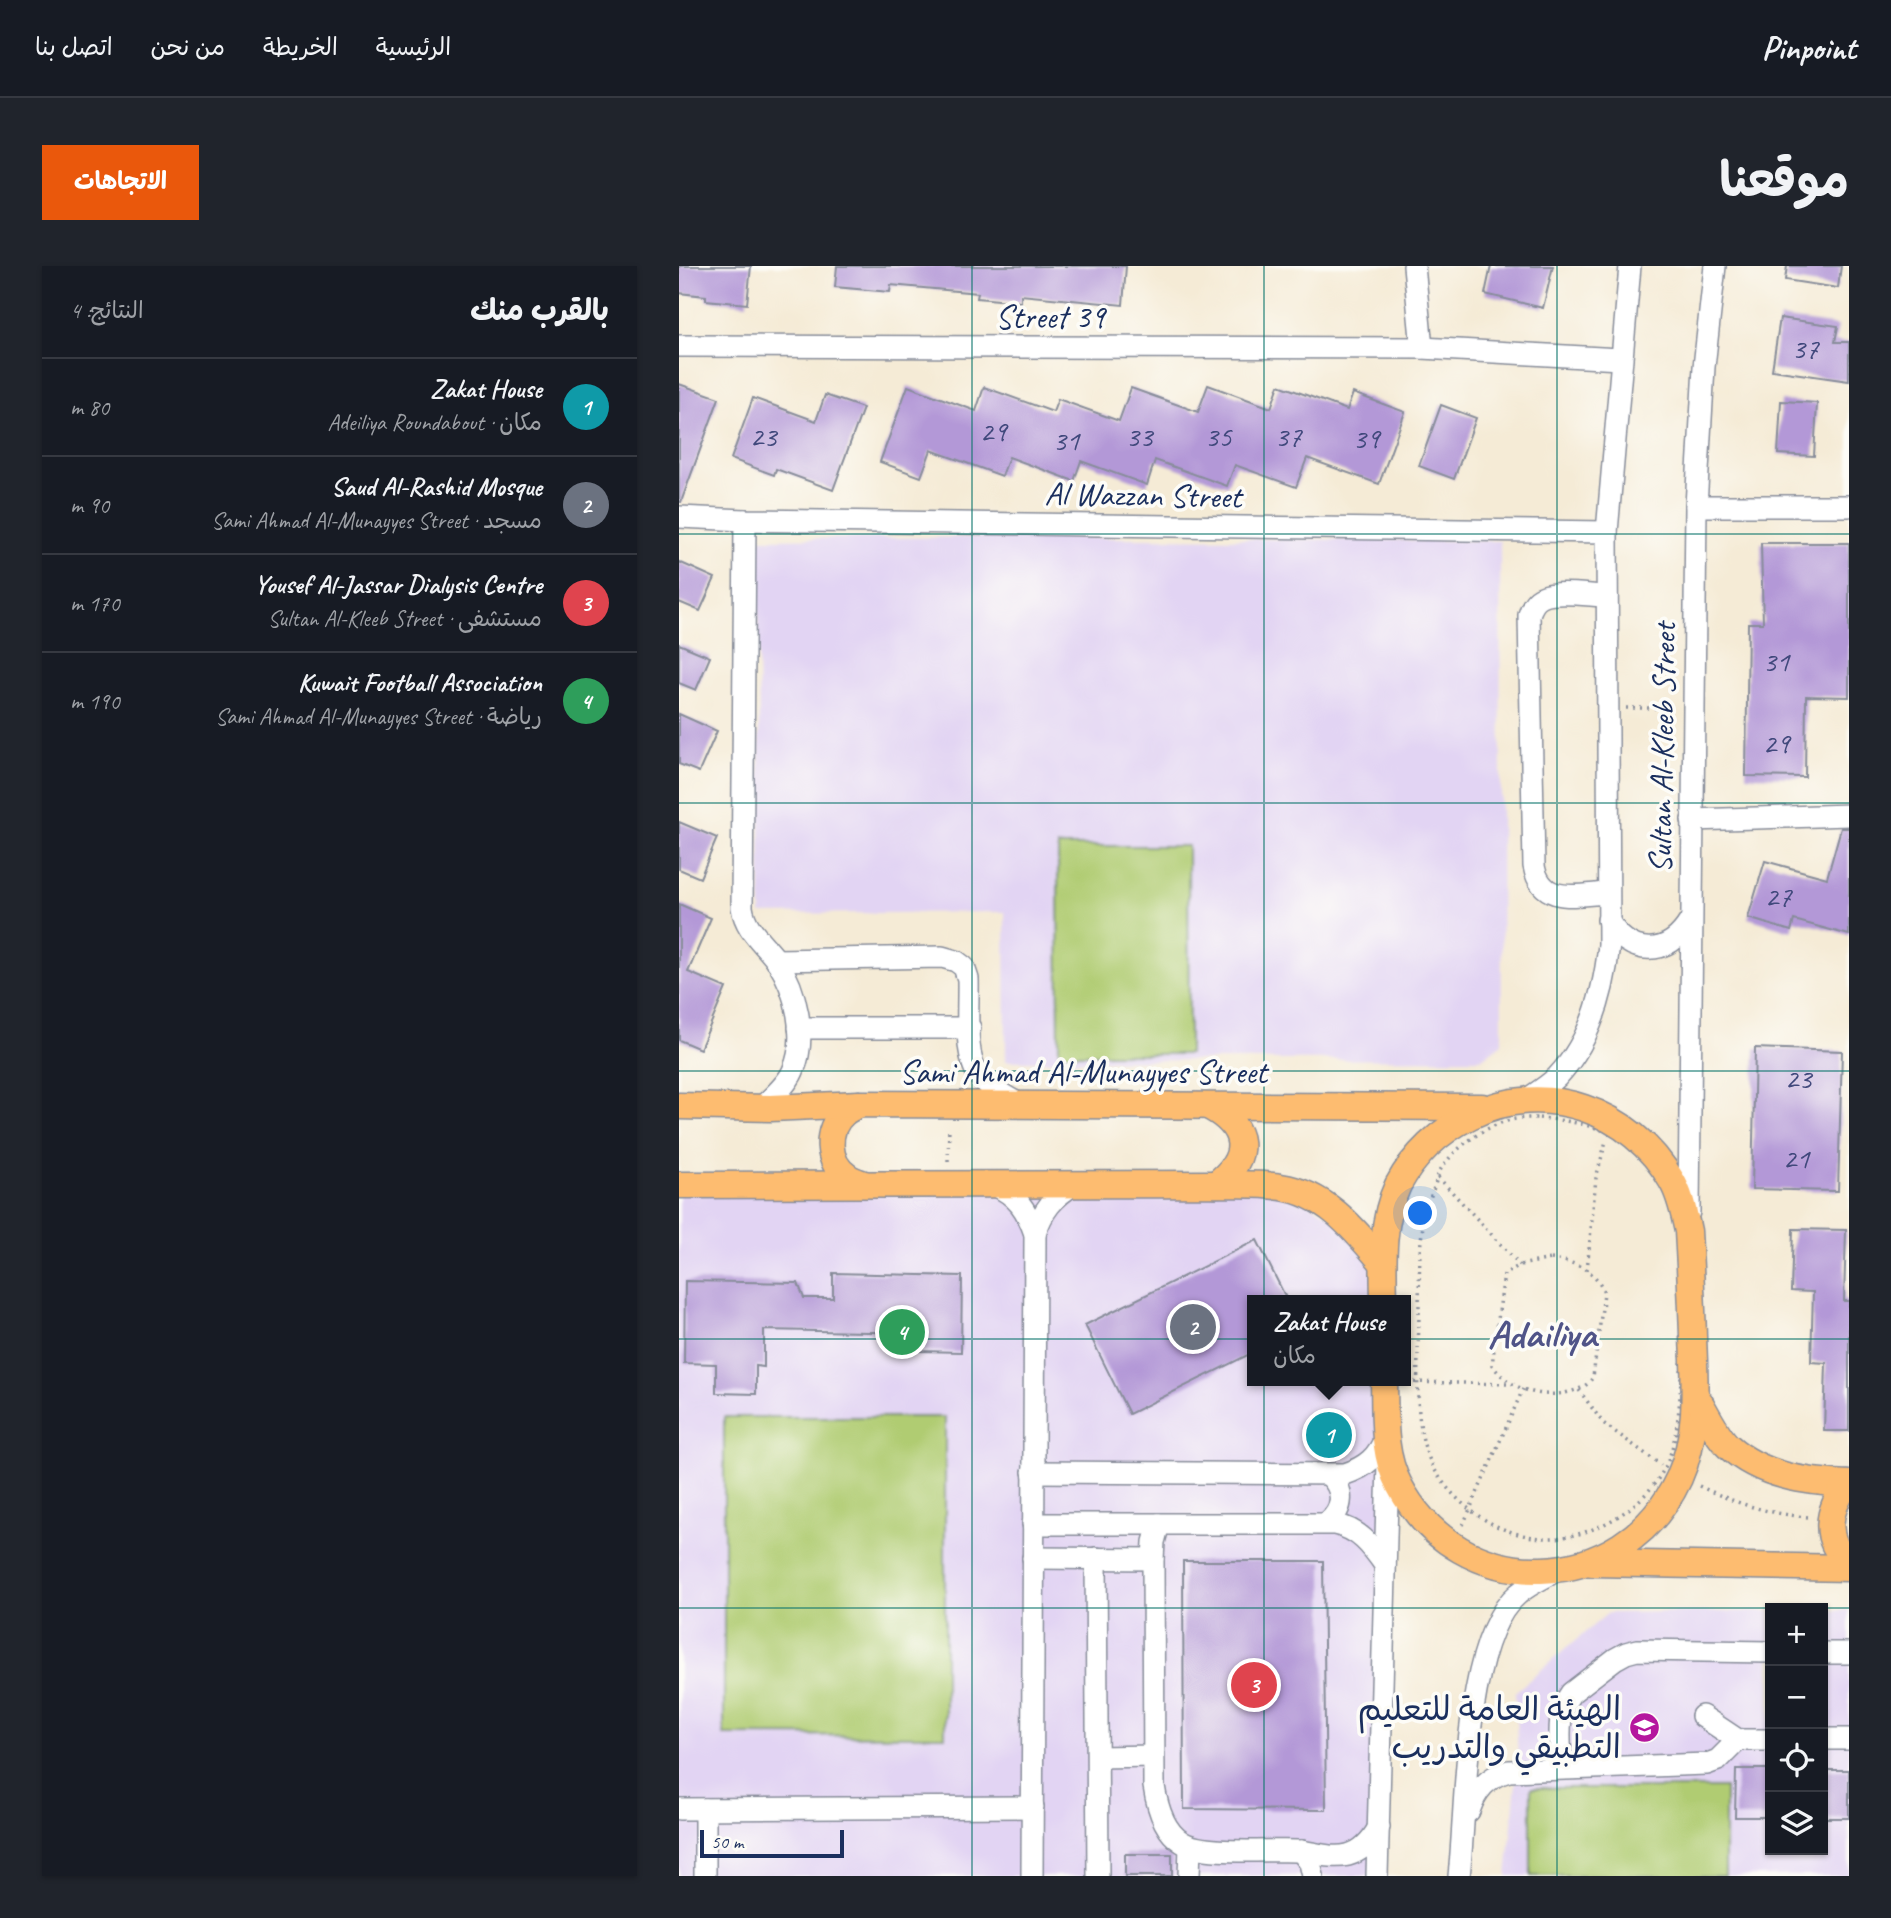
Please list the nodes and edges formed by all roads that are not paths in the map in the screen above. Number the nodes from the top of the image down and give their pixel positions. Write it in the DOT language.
graph roads {
  1 [pos="1414,266"];
  2 [pos="1630,266"];
  3 [pos="1715,266"];
  4 [pos="679,346"];
  5 [pos="1422,348"];
  6 [pos="1620,359"];
  7 [pos="1696,506"];
  8 [pos="1849,506"];
  9 [pos="679,517"];
  10 [pos="745,520"];
  11 [pos="1607,531"];
  12 [pos="1607,596"];
  13 [pos="1849,815"];
  14 [pos="1692,820"];
  15 [pos="1607,893"];
  16 [pos="1608,920"];
  17 [pos="1690,921"];
  18 [pos="776,960"];
  19 [pos="799,1028"];
  20 [pos="969,1028"];
  21 [pos="1526,1100"];
  22 [pos="859,1104"];
  23 [pos="1021,1105"];
  24 [pos="679,1107"];
  25 [pos="1210,1107"];
  26 [pos="1487,1107"];
  27 [pos="761,1108"];
  28 [pos="864,1184"];
  29 [pos="1075,1184"];
  30 [pos="1216,1184"];
  31 [pos="994,1185"];
  32 [pos="681,1187"];
  33 [pos="1688,1231"];
  34 [pos="1035,1234"];
  35 [pos="1383,1263"];
  36 [pos="1384,1295"];
  37 [pos="1384,1386"];
  38 [pos="1696,1396"];
  39 [pos="1387,1446"];
  40 [pos="1033,1472"];
  41 [pos="1329,1475"];
  42 [pos="1848,1484"];
  43 [pos="1327,1523"];
  44 [pos="1033,1524"];
  45 [pos="1159,1524"];
  46 [pos="1033,1558"];
  47 [pos="1096,1558"];
  48 [pos="1153,1559"];
  49 [pos="1586,1563"];
  50 [pos="1385,1565"];
  51 [pos="1849,1565"];
  52 [pos="1559,1569"];
  53 [pos="1765,1652"];
  54 [pos="1828,1653"];
  55 [pos="1849,1653"];
  56 [pos="1702,1716"];
  57 [pos="1828,1739"];
  58 [pos="1849,1739"];
  59 [pos="1738,1740"];
  60 [pos="1765,1740"];
  61 [pos="1153,1756"];
  62 [pos="1098,1757"];
  63 [pos="1561,1768"];
  64 [pos="1033,1807"];
  65 [pos="679,1809"];
  66 [pos="705,1809"];
  67 [pos="1464,1824"];
  68 [pos="1379,1827"];
  69 [pos="1190,1846"];
  70 [pos="1301,1852"];
  71 [pos="705,1876"];
  72 [pos="1032,1876"];
  73 [pos="1098,1876"];
  74 [pos="1189,1876"];
  75 [pos="1313,1876"];
  76 [pos="1377,1876"];
  77 [pos="1459,1876"];
  1 -- 5 [label="street"];
  2 -- 6 [label="street, Sultan Al-Kleeb Street"];
  3 -- 7 [label="street, Sultan Al-Kleeb Street"];
  4 -- 5 [label="street, Street 39"];
  5 -- 6 [label="street, Street 39"];
  6 -- 11 [label="street, Sultan Al-Kleeb Street"];
  7 -- 8 [label="street"];
  7 -- 14 [label="street, Sultan Al-Kleeb Street"];
  9 -- 10 [label="street, Al Wazzan Street"];
  10 -- 11 [label="street, Al Wazzan Street"];
  10 -- 18 [label="street"];
  11 -- 12 [label="street, Sultan Al-Kleeb Street"];
  12 -- 15 [label="street, Sultan Al-Kleeb Street"];
  12 -- 15 [label="street"];
  13 -- 14 [label="street"];
  14 -- 17 [label="street, Sultan Al-Kleeb Street"];
  15 -- 16 [label="street, Sultan Al-Kleeb Street"];
  16 -- 17 [label="street"];
  16 -- 21 [label="street, Sultan Al-Kleeb Street"];
  17 -- 33 [label="street, Sultan Al-Kleeb Street"];
  18 -- 19 [label="street"];
  18 -- 20 [label="street"];
  19 -- 20 [label="street"];
  19 -- 27 [label="street"];
  20 -- 23 [label="street"];
  21 -- 26 [label="main road"];
  21 -- 33 [label="main road"];
  22 -- 23 [label="main road, Sami Ahmad Al-Munayyes Street"];
  22 -- 27 [label="main road, Sami Ahmad Al-Munayyes Street"];
  22 -- 28 [label="main road"];
  23 -- 25 [label="main road, Sami Ahmad Al-Munayyes Street"];
  24 -- 27 [label="main road, Sami Ahmad Al-Munayyes Street"];
  25 -- 26 [label="main road, Sami Ahmad Al-Munayyes Street"];
  25 -- 30 [label="main road"];
  26 -- 35 [label="main road"];
  28 -- 31 [label="main road"];
  28 -- 32 [label="main road"];
  29 -- 30 [label="main road"];
  29 -- 31 [label="main road"];
  29 -- 34 [label="street"];
  30 -- 35 [label="main road"];
  31 -- 34 [label="street"];
  33 -- 38 [label="main road"];
  34 -- 40 [label="street"];
  35 -- 36 [label="main road"];
  37 -- 39 [label="main road"];
  38 -- 42 [label="main road"];
  38 -- 49 [label="main road"];
  39 -- 41 [label="street"];
  39 -- 50 [label="street"];
  39 -- 52 [label="main road"];
  40 -- 41 [label="street"];
  40 -- 44 [label="street"];
  41 -- 43 [label="street"];
  42 -- 51 [label="main road"];
  43 -- 45 [label="street"];
  43 -- 50 [label="street"];
  44 -- 45 [label="street"];
  44 -- 46 [label="street"];
  45 -- 48 [label="street"];
  46 -- 47 [label="street"];
  46 -- 64 [label="street"];
  47 -- 48 [label="street"];
  47 -- 62 [label="street"];
  48 -- 61 [label="street"];
  49 -- 51 [label="main road"];
  49 -- 52 [label="main road"];
  50 -- 68 [label="street"];
  52 -- 67 [label="street"];
  53 -- 63 [label="street"];
  54 -- 55 [label="street"];
  56 -- 59 [label="street"];
  57 -- 58 [label="street"];
  59 -- 60 [label="street"];
  59 -- 63 [label="street"];
  61 -- 62 [label="street"];
  61 -- 69 [label="street"];
  62 -- 73 [label="street"];
  63 -- 67 [label="street"];
  64 -- 66 [label="street"];
  64 -- 72 [label="street"];
  65 -- 66 [label="street"];
  66 -- 71 [label="street"];
  67 -- 77 [label="street"];
  68 -- 70 [label="street"];
  68 -- 76 [label="street"];
  69 -- 70 [label="street"];
  69 -- 74 [label="street"];
  70 -- 75 [label="street"];
}
